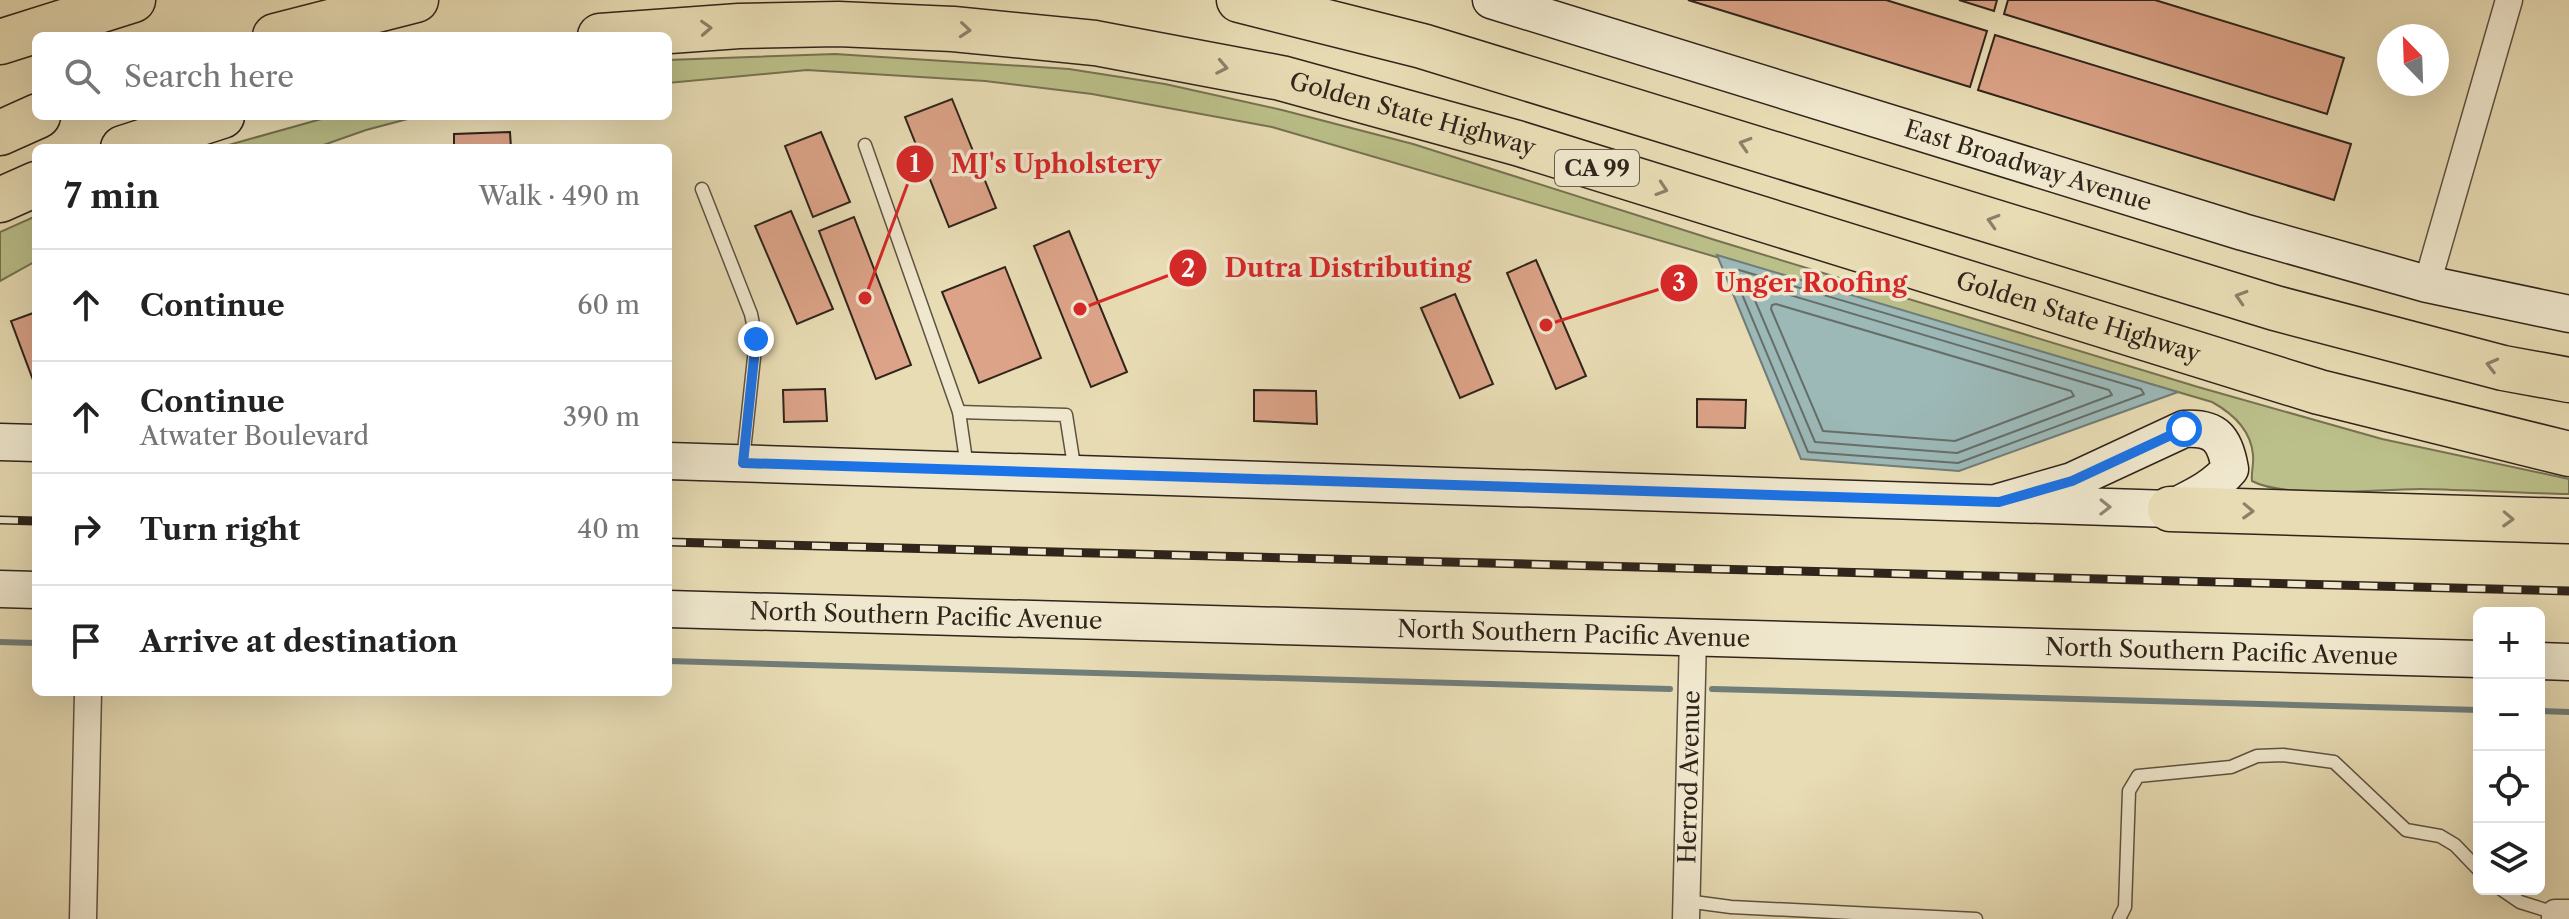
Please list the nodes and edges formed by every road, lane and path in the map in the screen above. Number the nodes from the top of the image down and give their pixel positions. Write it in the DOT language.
graph roads {
  1 [pos="133,0"];
  2 [pos="416,0"];
  3 [pos="1239,0"];
  4 [pos="1491,0"];
  5 [pos="2509,0"];
  6 [pos="291,32"];
  7 [pos="654,32"];
  8 [pos="0,42"];
  9 [pos="32,119"];
  10 [pos="210,120"];
  11 [pos="0,133"];
  12 [pos="135,144"];
  13 [pos="865,145"];
  14 [pos="32,186"];
  15 [pos="702,189"];
  16 [pos="0,200"];
  17 [pos="2427,284"];
  18 [pos="2569,314"];
  19 [pos="2569,380"];
  20 [pos="959,412"];
  21 [pos="0,442"];
  22 [pos="32,443"];
  23 [pos="2569,454"];
  24 [pos="672,461"];
  25 [pos="743,463"];
  26 [pos="967,470"];
  27 [pos="1075,473"];
  28 [pos="1999,502"];
  29 [pos="2170,509"];
  30 [pos="2569,521"];
  31 [pos="0,589"];
  32 [pos="32,590"];
  33 [pos="672,609"];
  34 [pos="1693,637"];
  35 [pos="2473,659"];
  36 [pos="2545,661"];
  37 [pos="2569,662"];
  38 [pos="88,696"];
  39 [pos="2473,864"];
  40 [pos="2510,895"];
  41 [pos="1686,910"];
  42 [pos="2559,915"];
  43 [pos="83,919"];
  44 [pos="1976,919"];
  45 [pos="2119,919"];
  1 -- 8 [label="highway"];
  2 -- 6 [label="highway"];
  19 -- 3 [label="highway, one-way"];
  4 -- 17 [label="main road, East Broadway Avenue"];
  5 -- 17 [label="street"];
  7 -- 23 [label="highway, Golden State Highway / CA 99, one-way"];
  9 -- 11 [label="highway"];
  10 -- 12 [label="highway"];
  13 -- 20 [label="lane"];
  14 -- 16 [label="highway"];
  15 -- 25 [label="lane"];
  17 -- 18 [label="main road, East Broadway Avenue"];
  20 -- 26 [label="lane"];
  20 -- 27 [label="lane"];
  21 -- 22 [label="main road"];
  24 -- 25 [label="main road"];
  25 -- 26 [label="main road"];
  26 -- 27 [label="main road"];
  27 -- 28 [label="main road"];
  28 -- 29 [label="main road, one-way"];
  28 -- 29 [label="main road"];
  29 -- 30 [label="highway, one-way"];
  31 -- 32 [label="main road"];
  33 -- 34 [label="main road, North Southern Pacific Avenue"];
  34 -- 35 [label="main road, North Southern Pacific Avenue"];
  34 -- 41 [label="street, Herrod Avenue"];
  36 -- 37 [label="main road"];
  38 -- 43 [label="street"];
  39 -- 45 [label="lane"];
  40 -- 42 [label="lane"];
  41 -- 44 [label="lane"];
}
